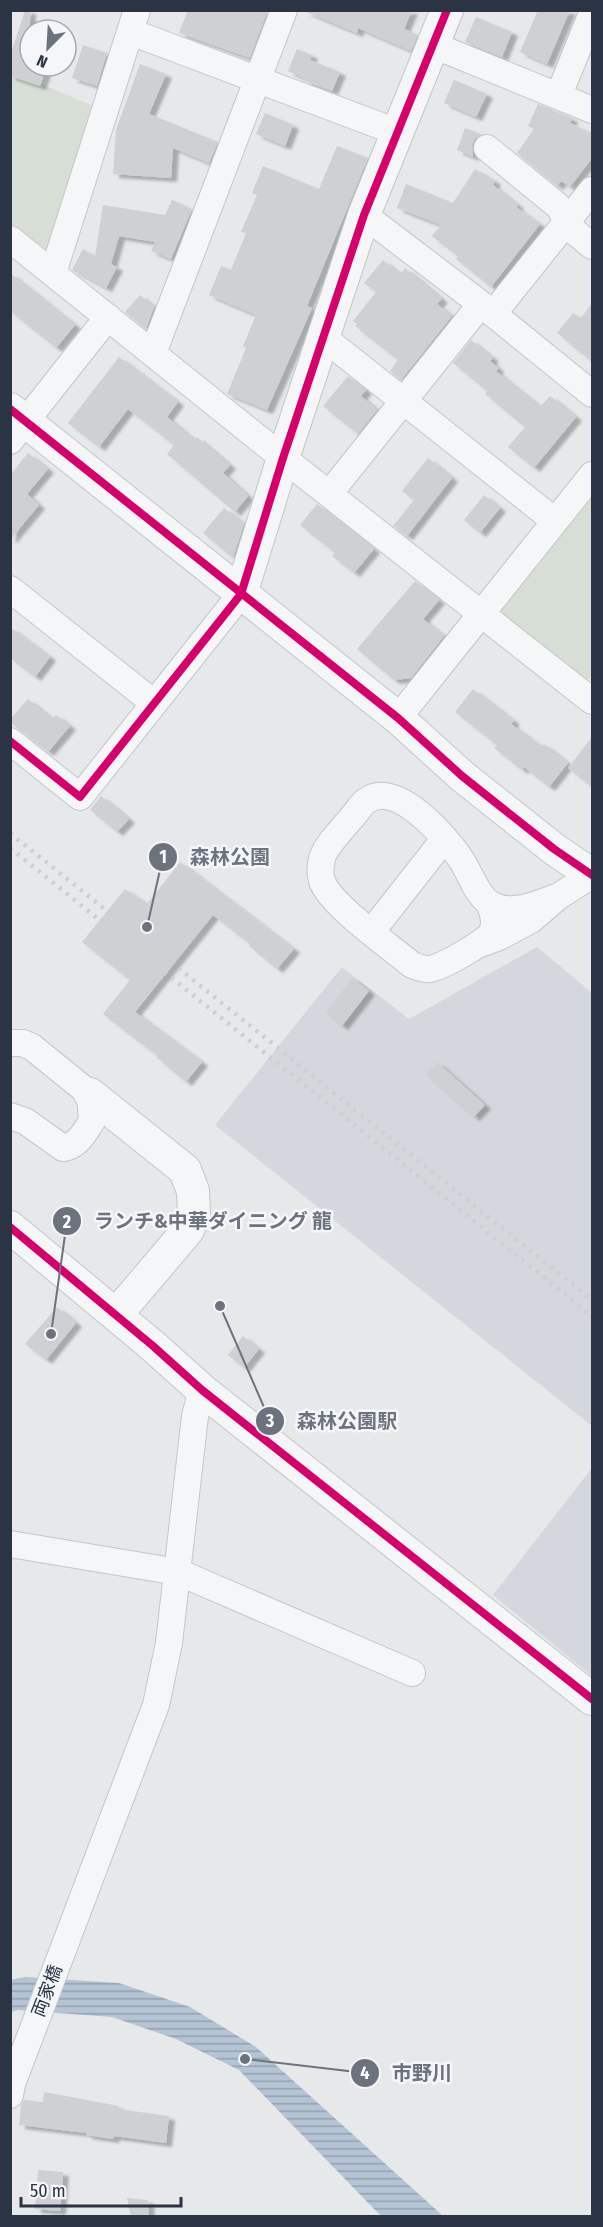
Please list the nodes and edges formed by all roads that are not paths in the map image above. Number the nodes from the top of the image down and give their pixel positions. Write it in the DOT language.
graph roads {
  1 [pos="284,10"];
  2 [pos="447,10"];
  3 [pos="592,13"];
  4 [pos="134,21"];
  5 [pos="433,45"];
  6 [pos="258,79"];
  7 [pos="559,95"];
  8 [pos="592,110"];
  9 [pos="397,132"];
  10 [pos="487,148"];
  11 [pos="592,190"];
  12 [pos="364,215"];
  13 [pos="568,222"];
  14 [pos="10,239"];
  15 [pos="592,246"];
  16 [pos="53,273"];
  17 [pos="487,309"];
  18 [pos="108,317"];
  19 [pos="324,338"];
  20 [pos="153,353"];
  21 [pos="592,394"];
  22 [pos="403,401"];
  23 [pos="16,424"];
  24 [pos="283,458"];
  25 [pos="592,475"];
  26 [pos="329,494"];
  27 [pos="555,521"];
  28 [pos="10,589"];
  29 [pos="241,594"];
  30 [pos="480,614"];
  31 [pos="588,692"];
  32 [pos="154,703"];
  33 [pos="398,718"];
  34 [pos="10,741"];
  35 [pos="452,847"];
  36 [pos="592,875"];
  37 [pos="559,896"];
  38 [pos="490,904"];
  39 [pos="372,932"];
  40 [pos="480,944"];
  41 [pos="10,1043"];
  42 [pos="100,1111"];
  43 [pos="10,1116"];
  44 [pos="10,1227"];
  45 [pos="116,1315"];
  46 [pos="202,1390"];
  47 [pos="10,1544"];
  48 [pos="178,1572"];
  49 [pos="412,1673"];
  50 [pos="592,1699"];
  51 [pos="10,2095"];
  1 -- 6 [label="street"];
  2 -- 5 [label="street"];
  3 -- 7 [label="street"];
  4 -- 6 [label="street"];
  4 -- 16 [label="street"];
  5 -- 7 [label="street"];
  5 -- 9 [label="street"];
  6 -- 9 [label="street"];
  6 -- 20 [label="street"];
  7 -- 8 [label="street"];
  9 -- 12 [label="street"];
  10 -- 13 [label="street"];
  11 -- 13 [label="street"];
  12 -- 17 [label="street"];
  12 -- 19 [label="street"];
  13 -- 15 [label="street"];
  13 -- 17 [label="street"];
  14 -- 16 [label="street"];
  16 -- 18 [label="street"];
  17 -- 21 [label="street"];
  17 -- 22 [label="street"];
  18 -- 20 [label="street"];
  18 -- 23 [label="street"];
  19 -- 22 [label="street"];
  19 -- 24 [label="street"];
  20 -- 24 [label="street"];
  22 -- 26 [label="street"];
  22 -- 27 [label="street"];
  23 -- 29 [label="street"];
  24 -- 26 [label="street"];
  24 -- 29 [label="street"];
  25 -- 27 [label="street"];
  26 -- 30 [label="street"];
  27 -- 30 [label="street"];
  28 -- 32 [label="street"];
  29 -- 32 [label="street"];
  29 -- 33 [label="street"];
  30 -- 31 [label="street"];
  30 -- 33 [label="street"];
  32 -- 34 [label="street"];
  33 -- 36 [label="street"];
  35 -- 38 [label="street"];
  35 -- 39 [label="street"];
  35 -- 39 [label="street"];
  36 -- 37 [label="street"];
  37 -- 38 [label="street"];
  37 -- 40 [label="street"];
  38 -- 40 [label="street"];
  39 -- 40 [label="street"];
  41 -- 42 [label="street"];
  42 -- 43 [label="street"];
  42 -- 45 [label="street"];
  44 -- 45 [label="street"];
  45 -- 46 [label="street"];
  46 -- 48 [label="street, 両家橋"];
  46 -- 50 [label="street"];
  47 -- 48 [label="street"];
  48 -- 49 [label="street"];
  48 -- 51 [label="street, 両家橋"];
}
